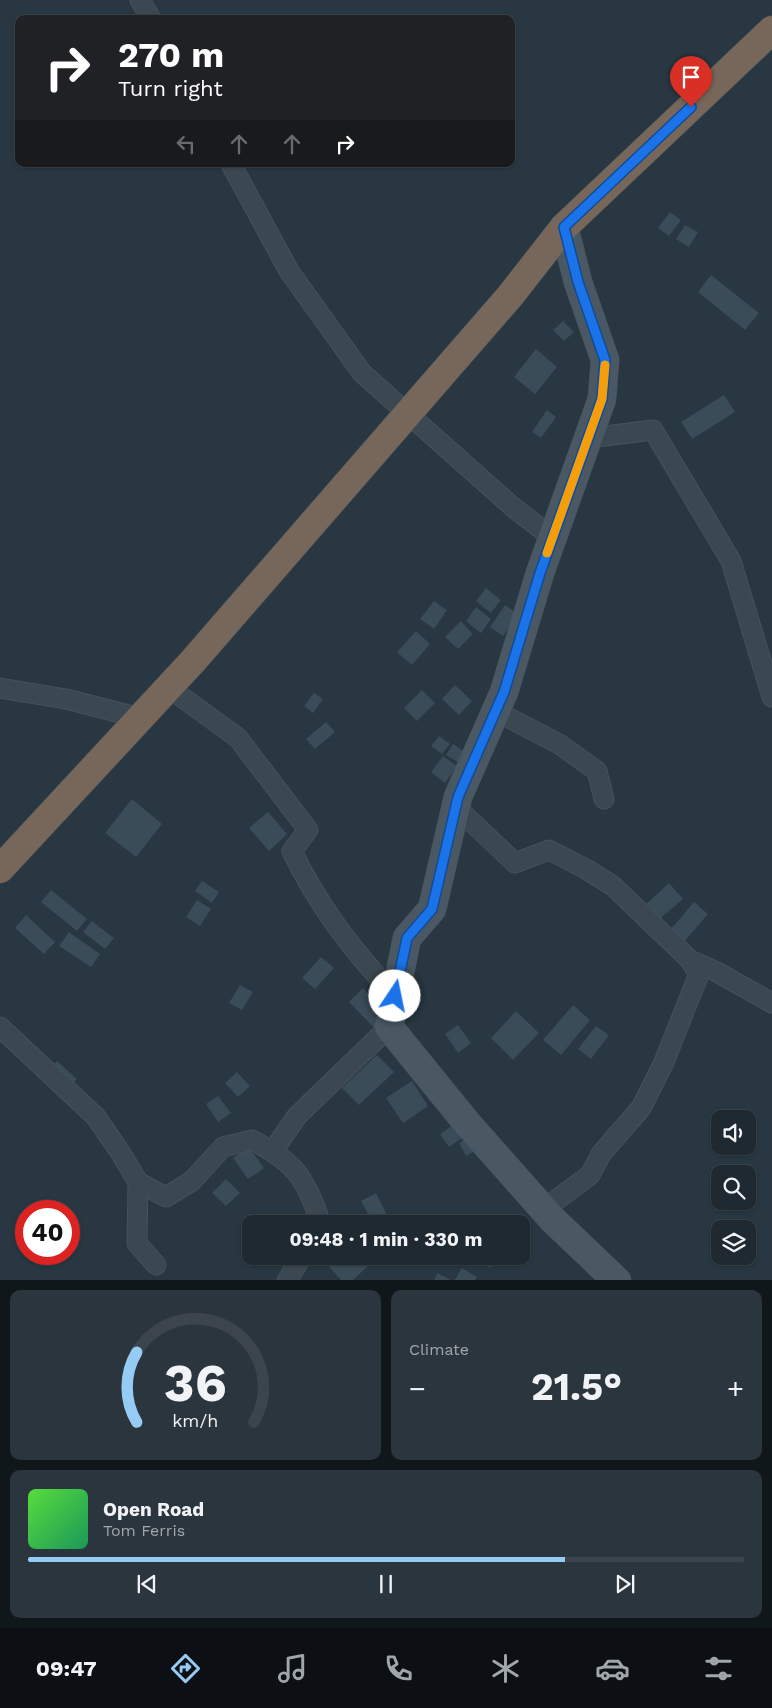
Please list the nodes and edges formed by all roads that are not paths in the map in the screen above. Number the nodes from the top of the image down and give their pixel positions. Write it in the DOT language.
graph roads {
  1 [pos="140,0"];
  2 [pos="149,15"];
  3 [pos="772,30"];
  4 [pos="233,167"];
  5 [pos="564,227"];
  6 [pos="407,414"];
  7 [pos="589,438"];
  8 [pos="553,538"];
  9 [pos="168,687"];
  10 [pos="0,688"];
  11 [pos="772,697"];
  12 [pos="496,711"];
  13 [pos="140,718"];
  14 [pos="604,800"];
  15 [pos="456,806"];
  16 [pos="0,869"];
  17 [pos="690,960"];
  18 [pos="395,996"];
  19 [pos="772,1003"];
  20 [pos="0,1027"];
  21 [pos="388,1027"];
  22 [pos="273,1151"];
  23 [pos="138,1182"];
  24 [pos="544,1209"];
  25 [pos="319,1215"];
  26 [pos="156,1265"];
  27 [pos="296,1265"];
  28 [pos="287,1280"];
  29 [pos="617,1280"];
  1 -- 2 [label="street"];
  3 -- 5 [label="highway"];
  4 -- 6 [label="street"];
  5 -- 6 [label="highway"];
  5 -- 7 [label="street"];
  6 -- 8 [label="street"];
  6 -- 9 [label="highway"];
  7 -- 8 [label="street"];
  7 -- 11 [label="street"];
  8 -- 12 [label="street"];
  9 -- 13 [label="highway"];
  9 -- 18 [label="street"];
  10 -- 13 [label="street"];
  12 -- 14 [label="street"];
  12 -- 15 [label="street"];
  13 -- 16 [label="highway"];
  15 -- 17 [label="street"];
  15 -- 18 [label="street"];
  17 -- 19 [label="street"];
  17 -- 24 [label="street"];
  18 -- 21 [label="street"];
  20 -- 23 [label="street"];
  21 -- 22 [label="street"];
  21 -- 24 [label="street"];
  22 -- 23 [label="street"];
  22 -- 25 [label="street"];
  23 -- 26 [label="street"];
  24 -- 29 [label="street"];
  27 -- 28 [label="street"];
}
